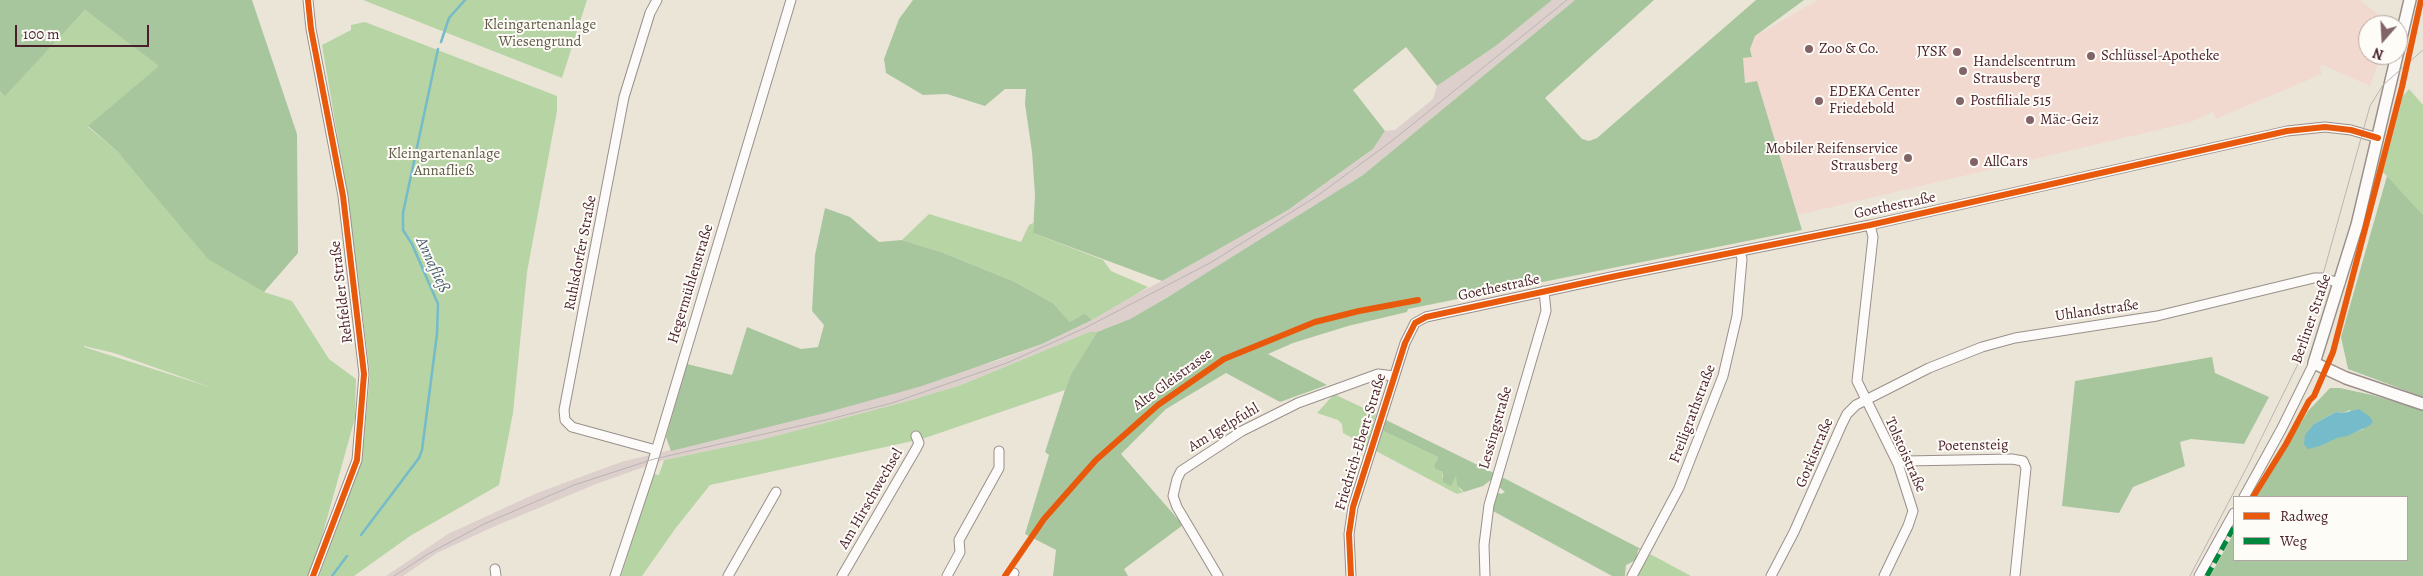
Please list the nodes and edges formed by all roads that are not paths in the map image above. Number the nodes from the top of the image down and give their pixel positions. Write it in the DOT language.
graph roads {
  1 [pos="308,0"];
  2 [pos="657,0"];
  3 [pos="791,0"];
  4 [pos="2410,0"];
  5 [pos="2378,138"];
  6 [pos="1870,225"];
  7 [pos="1740,251"];
  8 [pos="2340,283"];
  9 [pos="1544,291"];
  10 [pos="1418,321"];
  11 [pos="2314,363"];
  12 [pos="1394,376"];
  13 [pos="1865,400"];
  14 [pos="2423,404"];
  15 [pos="916,436"];
  16 [pos="656,450"];
  17 [pos="999,451"];
  18 [pos="1898,464"];
  19 [pos="776,492"];
  20 [pos="2245,496"];
  21 [pos="2233,515"];
  22 [pos="313,576"];
  23 [pos="616,576"];
  24 [pos="728,576"];
  25 [pos="842,576"];
  26 [pos="947,576"];
  27 [pos="1218,576"];
  28 [pos="1351,576"];
  29 [pos="1485,576"];
  30 [pos="1632,576"];
  31 [pos="1771,576"];
  32 [pos="1884,576"];
  33 [pos="2015,576"];
  34 [pos="2199,576"];
  1 -- 22 [label="street, Rehfelder Straße"];
  2 -- 16 [label="street, Ruhlsdorfer Straße"];
  3 -- 16 [label="street, Hegermühlenstraße"];
  4 -- 5 [label="main road, Berliner Straße"];
  5 -- 6 [label="street, Goethestraße"];
  5 -- 8 [label="main road, Berliner Straße"];
  6 -- 7 [label="street, Goethestraße"];
  6 -- 13 [label="street"];
  7 -- 9 [label="street, Goethestraße"];
  7 -- 30 [label="street, Freiligrathstraße"];
  8 -- 11 [label="main road, Berliner Straße"];
  8 -- 13 [label="street, Uhlandstraße"];
  9 -- 10 [label="street, Goethestraße"];
  9 -- 29 [label="street, Lessingstraße"];
  10 -- 12 [label="street, Friedrich-Ebert-Straße"];
  11 -- 14 [label="main road"];
  11 -- 20 [label="street, Berliner Straße"];
  12 -- 27 [label="street, Am Igelpfuhl"];
  12 -- 28 [label="street, Friedrich-Ebert-Straße"];
  13 -- 18 [label="street, Tolstoistraße"];
  13 -- 31 [label="street, Gorkistraße"];
  15 -- 25 [label="street, Am Hirschwechsel"];
  16 -- 23 [label="street, Hegermühlenstraße"];
  17 -- 26 [label="street"];
  18 -- 32 [label="street, Tolstoistraße"];
  18 -- 33 [label="street, Poetensteig"];
  19 -- 24 [label="street"];
  21 -- 34 [label="street"];
}
